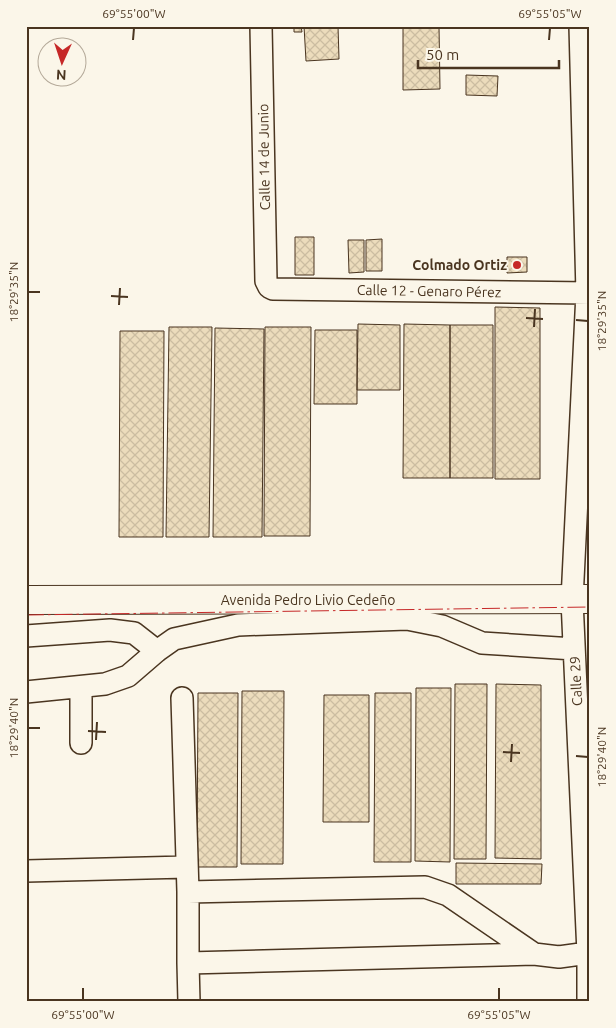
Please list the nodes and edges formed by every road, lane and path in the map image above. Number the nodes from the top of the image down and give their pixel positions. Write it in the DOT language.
graph roads {
  1 [pos="261,26"];
  2 [pos="580,26"];
  3 [pos="269,287"];
  4 [pos="588,293"];
  5 [pos="581,599"];
  6 [pos="26,600"];
  7 [pos="26,636"];
  8 [pos="574,649"];
  9 [pos="157,651"];
  10 [pos="81,686"];
  11 [pos="26,692"];
  12 [pos="182,698"];
  13 [pos="81,743"];
  14 [pos="186,867"];
  15 [pos="26,872"];
  16 [pos="188,892"];
  17 [pos="588,953"];
  18 [pos="534,954"];
  19 [pos="188,963"];
  20 [pos="189,1002"];
  21 [pos="588,1002"];
  1 -- 3 [label="street, Calle 14 de Junio"];
  2 -- 4 [label="street, Calle 29"];
  3 -- 4 [label="street, Calle 12 - Genaro Pérez"];
  4 -- 5 [label="street, Calle 29"];
  5 -- 6 [label="main road, Avenida Pedro Livio Cedeño"];
  5 -- 8 [label="street, Calle 29"];
  7 -- 9 [label="street"];
  8 -- 9 [label="street"];
  8 -- 17 [label="street, Calle 29"];
  9 -- 10 [label="street"];
  10 -- 11 [label="street"];
  10 -- 13 [label="street"];
  12 -- 14 [label="street"];
  14 -- 15 [label="street"];
  14 -- 16 [label="street"];
  16 -- 18 [label="street"];
  16 -- 19 [label="street"];
  17 -- 18 [label="street"];
  17 -- 21 [label="street, Calle 29"];
  18 -- 19 [label="street"];
  19 -- 20 [label="street"];
}
